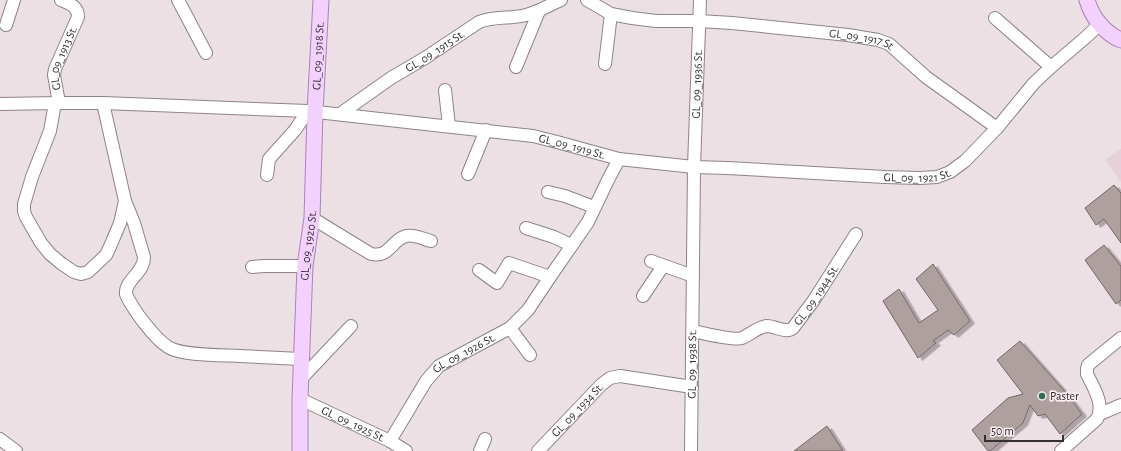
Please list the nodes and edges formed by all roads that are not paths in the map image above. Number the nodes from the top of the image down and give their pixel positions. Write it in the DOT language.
graph roads {
  1 [pos="14,0"];
  2 [pos="62,0"];
  3 [pos="178,0"];
  4 [pos="321,0"];
  5 [pos="561,0"];
  6 [pos="587,0"];
  7 [pos="700,0"];
  8 [pos="1087,0"];
  9 [pos="539,11"];
  10 [pos="612,14"];
  11 [pos="994,18"];
  12 [pos="699,21"];
  13 [pos="1100,24"];
  14 [pos="6,25"];
  15 [pos="1121,40"];
  16 [pos="206,53"];
  17 [pos="605,64"];
  18 [pos="1050,66"];
  19 [pos="516,67"];
  20 [pos="445,90"];
  21 [pos="57,103"];
  22 [pos="103,103"];
  23 [pos="0,104"];
  24 [pos="312,111"];
  25 [pos="340,114"];
  26 [pos="449,126"];
  27 [pos="998,128"];
  28 [pos="486,130"];
  29 [pos="619,159"];
  30 [pos="694,168"];
  31 [pos="468,174"];
  32 [pos="268,175"];
  33 [pos="548,192"];
  34 [pos="125,201"];
  35 [pos="594,207"];
  36 [pos="312,218"];
  37 [pos="526,228"];
  38 [pos="856,234"];
  39 [pos="431,241"];
  40 [pos="571,246"];
  41 [pos="650,261"];
  42 [pos="305,266"];
  43 [pos="663,266"];
  44 [pos="252,267"];
  45 [pos="479,270"];
  46 [pos="693,276"];
  47 [pos="550,277"];
  48 [pos="643,296"];
  49 [pos="351,326"];
  50 [pos="510,328"];
  51 [pos="693,331"];
  52 [pos="1121,339"];
  53 [pos="530,355"];
  54 [pos="301,359"];
  55 [pos="301,379"];
  56 [pos="692,387"];
  57 [pos="300,399"];
  58 [pos="1121,405"];
  59 [pos="1100,414"];
  60 [pos="0,439"];
  61 [pos="485,439"];
  62 [pos="390,441"];
  63 [pos="16,451"];
  64 [pos="301,451"];
  65 [pos="406,451"];
  66 [pos="480,451"];
  67 [pos="538,451"];
  68 [pos="691,451"];
  69 [pos="1061,451"];
  1 -- 14 [label="street"];
  2 -- 21 [label="street, GL_09_1913 St."];
  3 -- 16 [label="street"];
  4 -- 24 [label="main road, GL_09_1918 St."];
  5 -- 9 [label="street, GL_09_1915 St."];
  6 -- 10 [label="street"];
  7 -- 12 [label="street, GL_09_1936 St."];
  8 -- 13 [label="main road"];
  9 -- 19 [label="street"];
  9 -- 25 [label="street, GL_09_1915 St."];
  10 -- 12 [label="street"];
  10 -- 17 [label="street"];
  11 -- 18 [label="street"];
  12 -- 27 [label="street, GL_09_1917 St."];
  12 -- 30 [label="street, GL_09_1936 St."];
  13 -- 15 [label="main road"];
  13 -- 18 [label="street, GL_09_1921 St."];
  18 -- 27 [label="street, GL_09_1921 St."];
  20 -- 26 [label="street"];
  21 -- 22 [label="street, GL_09_1919 St."];
  21 -- 23 [label="street, GL_09_1919 St."];
  21 -- 34 [label="street"];
  22 -- 24 [label="street, GL_09_1919 St."];
  22 -- 34 [label="street"];
  24 -- 25 [label="street, GL_09_1919 St."];
  24 -- 32 [label="street"];
  24 -- 36 [label="main road, GL_09_1920 St."];
  25 -- 26 [label="street, GL_09_1919 St."];
  26 -- 28 [label="street, GL_09_1919 St."];
  27 -- 30 [label="street, GL_09_1921 St."];
  28 -- 29 [label="street, GL_09_1919 St."];
  28 -- 31 [label="street"];
  29 -- 30 [label="street, GL_09_1919 St."];
  29 -- 35 [label="street, GL_09_1926 St."];
  30 -- 46 [label="street, GL_09_1938 St."];
  33 -- 35 [label="street"];
  34 -- 54 [label="street"];
  35 -- 40 [label="street, GL_09_1926 St."];
  36 -- 39 [label="street"];
  36 -- 42 [label="main road, GL_09_1920 St."];
  37 -- 40 [label="street"];
  38 -- 51 [label="street, GL_09_1944 St."];
  40 -- 47 [label="street, GL_09_1926 St."];
  41 -- 43 [label="street"];
  42 -- 44 [label="street"];
  42 -- 54 [label="main road, GL_09_1920 St."];
  43 -- 46 [label="street"];
  43 -- 48 [label="street"];
  45 -- 47 [label="street"];
  46 -- 51 [label="street, GL_09_1938 St."];
  47 -- 50 [label="street, GL_09_1926 St."];
  49 -- 55 [label="street"];
  50 -- 53 [label="street"];
  50 -- 62 [label="street, GL_09_1926 St."];
  51 -- 56 [label="street, GL_09_1938 St."];
  52 -- 59 [label="street"];
  54 -- 55 [label="main road, GL_09_1920 St."];
  55 -- 57 [label="main road, GL_09_1920 St."];
  56 -- 67 [label="street, GL_09_1934 St."];
  56 -- 68 [label="street, GL_09_1938 St."];
  57 -- 62 [label="street, GL_09_1925 St."];
  57 -- 64 [label="main road, GL_09_1920 St."];
  58 -- 59 [label="street"];
  59 -- 69 [label="street"];
  60 -- 63 [label="street"];
  61 -- 66 [label="street"];
  62 -- 65 [label="street, GL_09_1925 St."];
}
